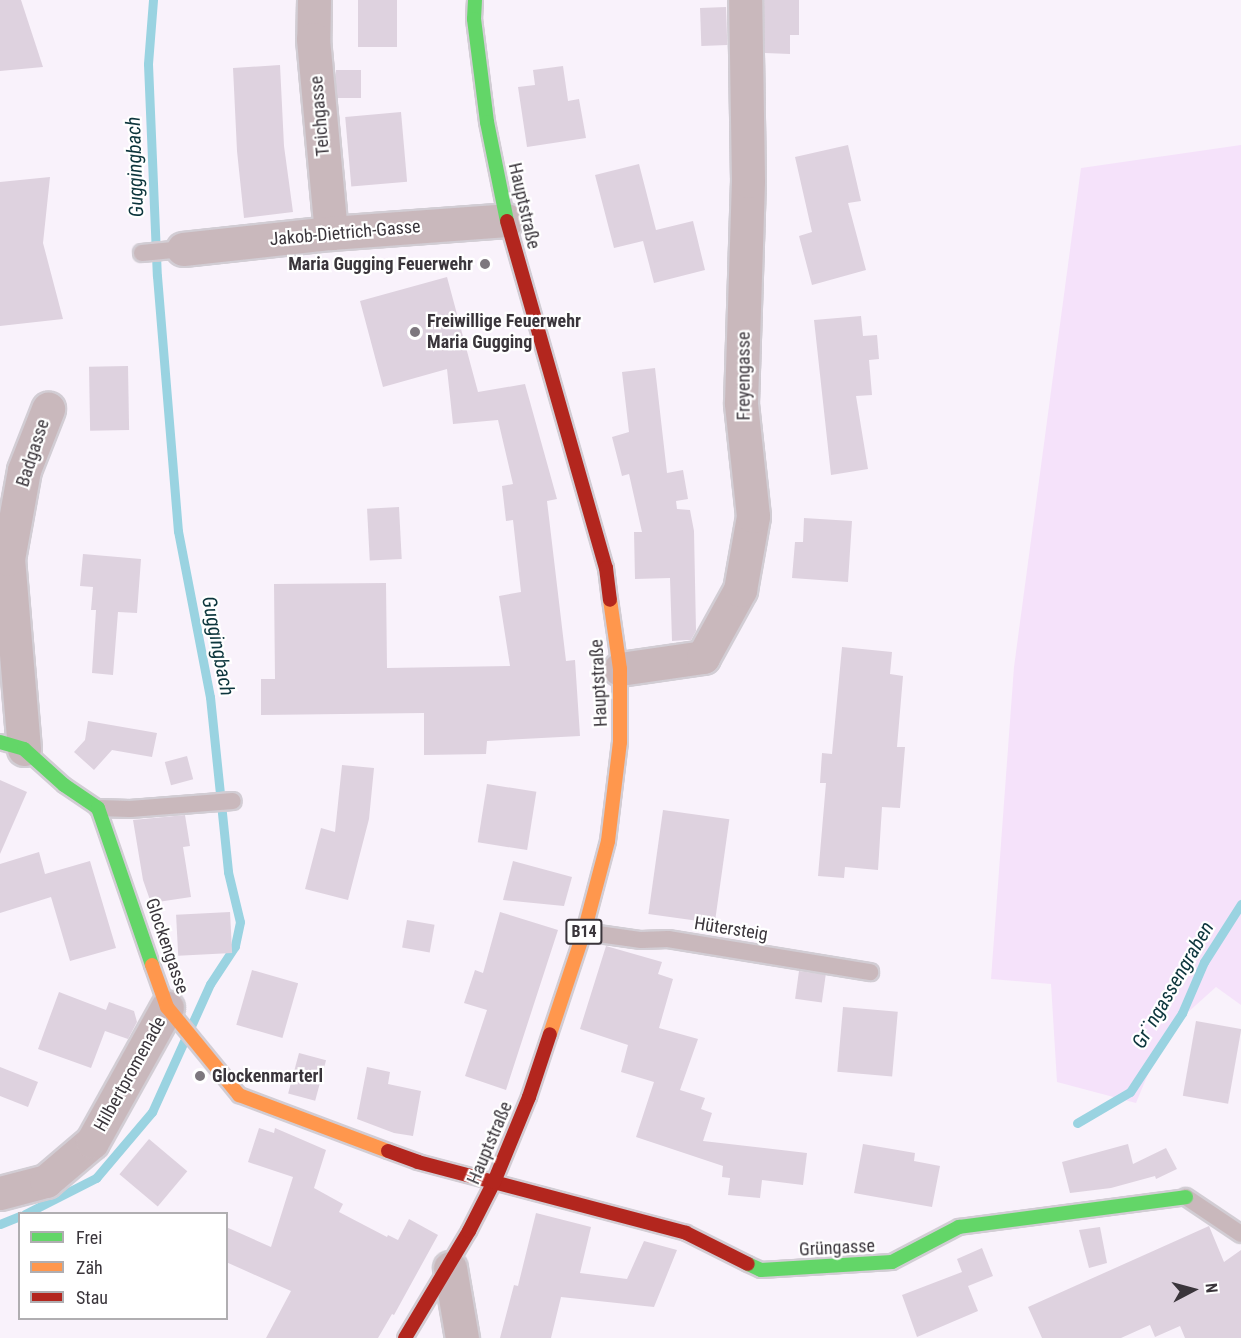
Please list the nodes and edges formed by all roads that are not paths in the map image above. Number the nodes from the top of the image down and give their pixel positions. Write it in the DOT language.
graph roads {
  1 [pos="314,0"];
  2 [pos="475,0"];
  3 [pos="745,0"];
  4 [pos="507,220"];
  5 [pos="331,233"];
  6 [pos="183,249"];
  7 [pos="142,253"];
  8 [pos="48,409"];
  9 [pos="620,669"];
  10 [pos="12,745"];
  11 [pos="231,801"];
  12 [pos="98,808"];
  13 [pos="584,932"];
  14 [pos="870,972"];
  15 [pos="172,1013"];
  16 [pos="494,1182"];
  17 [pos="0,1193"];
  18 [pos="1186,1197"];
  19 [pos="1241,1234"];
  20 [pos="450,1268"];
  21 [pos="405,1338"];
  22 [pos="462,1338"];
  1 -- 5 [label="street, Teichgasse"];
  2 -- 4 [label="main road, Hauptstraße / B14"];
  3 -- 9 [label="street, Freyengasse"];
  4 -- 5 [label="street, Jakob-Dietrich-Gasse"];
  4 -- 9 [label="main road, Hauptstraße / B14"];
  5 -- 6 [label="street, Jakob-Dietrich-Gasse"];
  6 -- 7 [label="lane"];
  8 -- 10 [label="street, Badgasse"];
  9 -- 13 [label="main road, Hauptstraße / B14"];
  10 -- 12 [label="main road"];
  11 -- 12 [label="lane"];
  12 -- 15 [label="main road, Glockengasse"];
  13 -- 14 [label="lane, Hütersteig"];
  13 -- 16 [label="main road, Hauptstraße / B14"];
  15 -- 16 [label="main road, Glockengasse"];
  15 -- 17 [label="street, Hilbertpromenade"];
  16 -- 18 [label="main road, Grüngasse"];
  16 -- 20 [label="main road, Hauptstraße / B14"];
  18 -- 19 [label="lane"];
  20 -- 21 [label="main road, Hauptstraße / B14"];
  20 -- 22 [label="street"];
}
